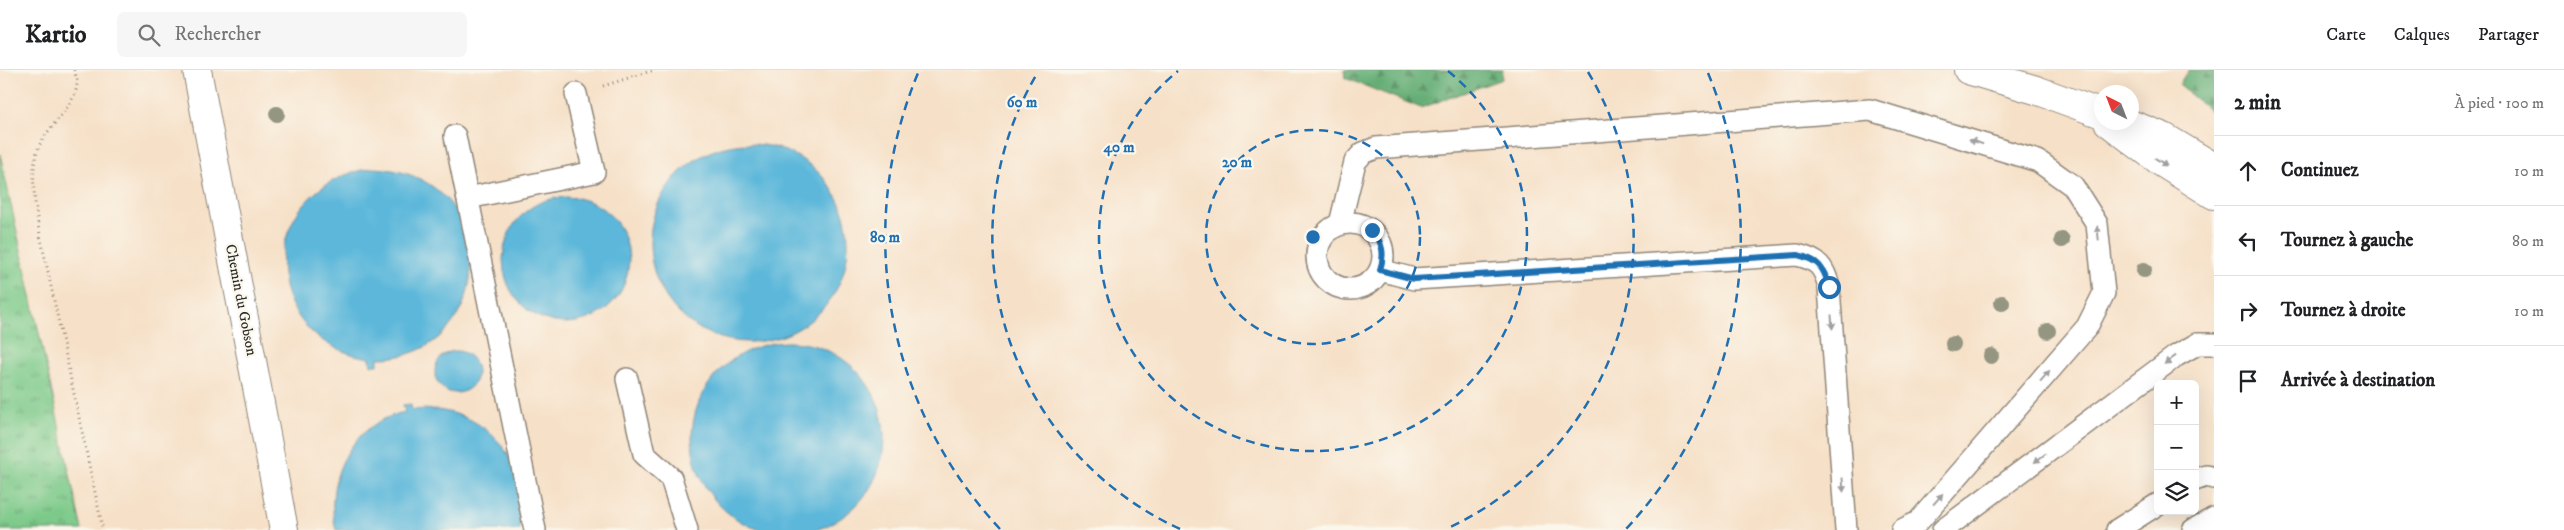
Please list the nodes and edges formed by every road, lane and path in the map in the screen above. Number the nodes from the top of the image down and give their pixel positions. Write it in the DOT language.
graph roads {
  1 [pos="74,70"];
  2 [pos="197,70"];
  3 [pos="654,70"];
  4 [pos="1968,70"];
  5 [pos="576,94"];
  6 [pos="2094,114"];
  7 [pos="2139,127"];
  8 [pos="2119,130"];
  9 [pos="455,136"];
  10 [pos="2214,167"];
  11 [pos="2214,196"];
  12 [pos="468,198"];
  13 [pos="1340,224"];
  14 [pos="1380,270"];
  15 [pos="2214,344"];
  16 [pos="627,379"];
  17 [pos="2214,478"];
  18 [pos="2199,479"];
  19 [pos="2154,507"];
  20 [pos="2214,518"];
  21 [pos="103,530"];
  22 [pos="284,530"];
  23 [pos="535,530"];
  24 [pos="687,530"];
  25 [pos="1846,530"];
  26 [pos="1902,530"];
  27 [pos="1943,530"];
  28 [pos="2117,530"];
  29 [pos="2193,530"];
  1 -- 21 [label="path"];
  2 -- 22 [label="street, Chemin du Gobson"];
  3 -- 5 [label="path"];
  4 -- 6 [label="street"];
  5 -- 12 [label="lane"];
  7 -- 10 [label="street"];
  8 -- 11 [label="street, one-way"];
  9 -- 12 [label="lane"];
  12 -- 23 [label="lane"];
  13 -- 14 [label="lane"];
  13 -- 14 [label="lane"];
  26 -- 13 [label="lane, one-way"];
  14 -- 25 [label="lane, one-way"];
  15 -- 27 [label="lane, one-way"];
  16 -- 24 [label="lane"];
  17 -- 18 [label="lane"];
  19 -- 28 [label="lane"];
  20 -- 29 [label="lane"];
}
